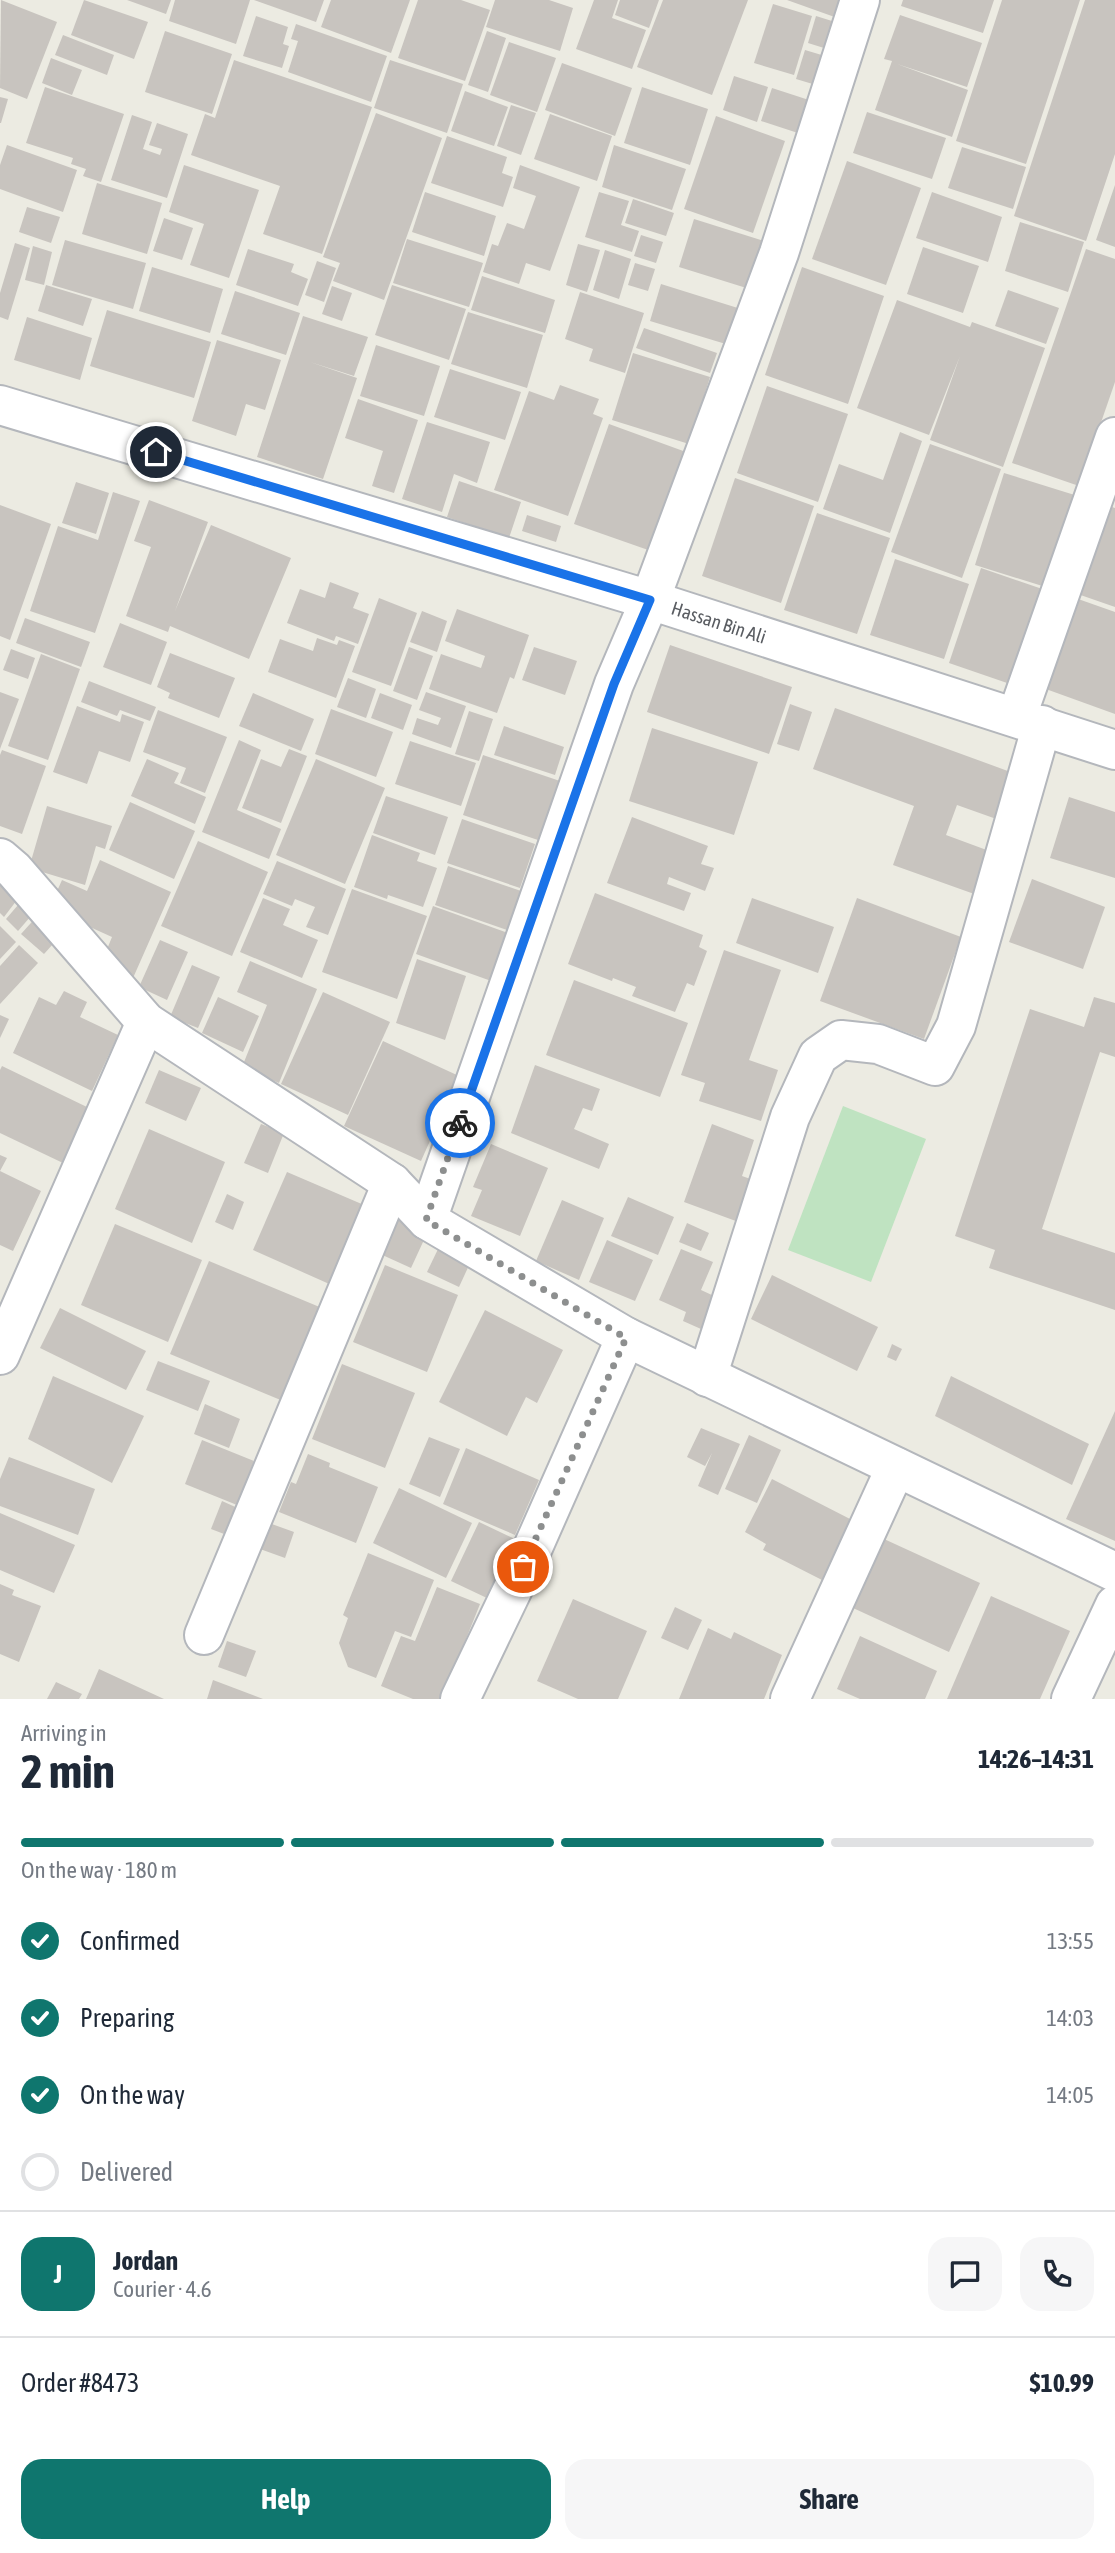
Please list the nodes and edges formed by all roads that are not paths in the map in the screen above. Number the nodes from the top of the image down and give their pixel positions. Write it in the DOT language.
graph roads {
  1 [pos="860,0"];
  2 [pos="0,405"];
  3 [pos="1115,437"];
  4 [pos="650,600"];
  5 [pos="1029,721"];
  6 [pos="1115,750"];
  7 [pos="0,858"];
  8 [pos="146,1023"];
  9 [pos="393,1183"];
  10 [pos="426,1220"];
  11 [pos="626,1338"];
  12 [pos="0,1355"];
  13 [pos="707,1377"];
  14 [pos="896,1467"];
  15 [pos="1115,1572"];
  16 [pos="1115,1605"];
  17 [pos="204,1635"];
  18 [pos="460,1699"];
  19 [pos="790,1699"];
  20 [pos="1071,1699"];
  1 -- 4 [label="street"];
  2 -- 4 [label="street, Hassan Bin Ali"];
  3 -- 5 [label="street"];
  4 -- 5 [label="street, Hassan Bin Ali"];
  4 -- 10 [label="street"];
  5 -- 6 [label="street, Hassan Bin Ali"];
  5 -- 13 [label="street"];
  7 -- 8 [label="street"];
  8 -- 9 [label="street"];
  8 -- 12 [label="street"];
  9 -- 10 [label="street"];
  9 -- 17 [label="street"];
  10 -- 11 [label="street"];
  11 -- 13 [label="street"];
  11 -- 18 [label="street"];
  13 -- 14 [label="street"];
  14 -- 15 [label="street"];
  14 -- 19 [label="street"];
  16 -- 20 [label="street"];
}
